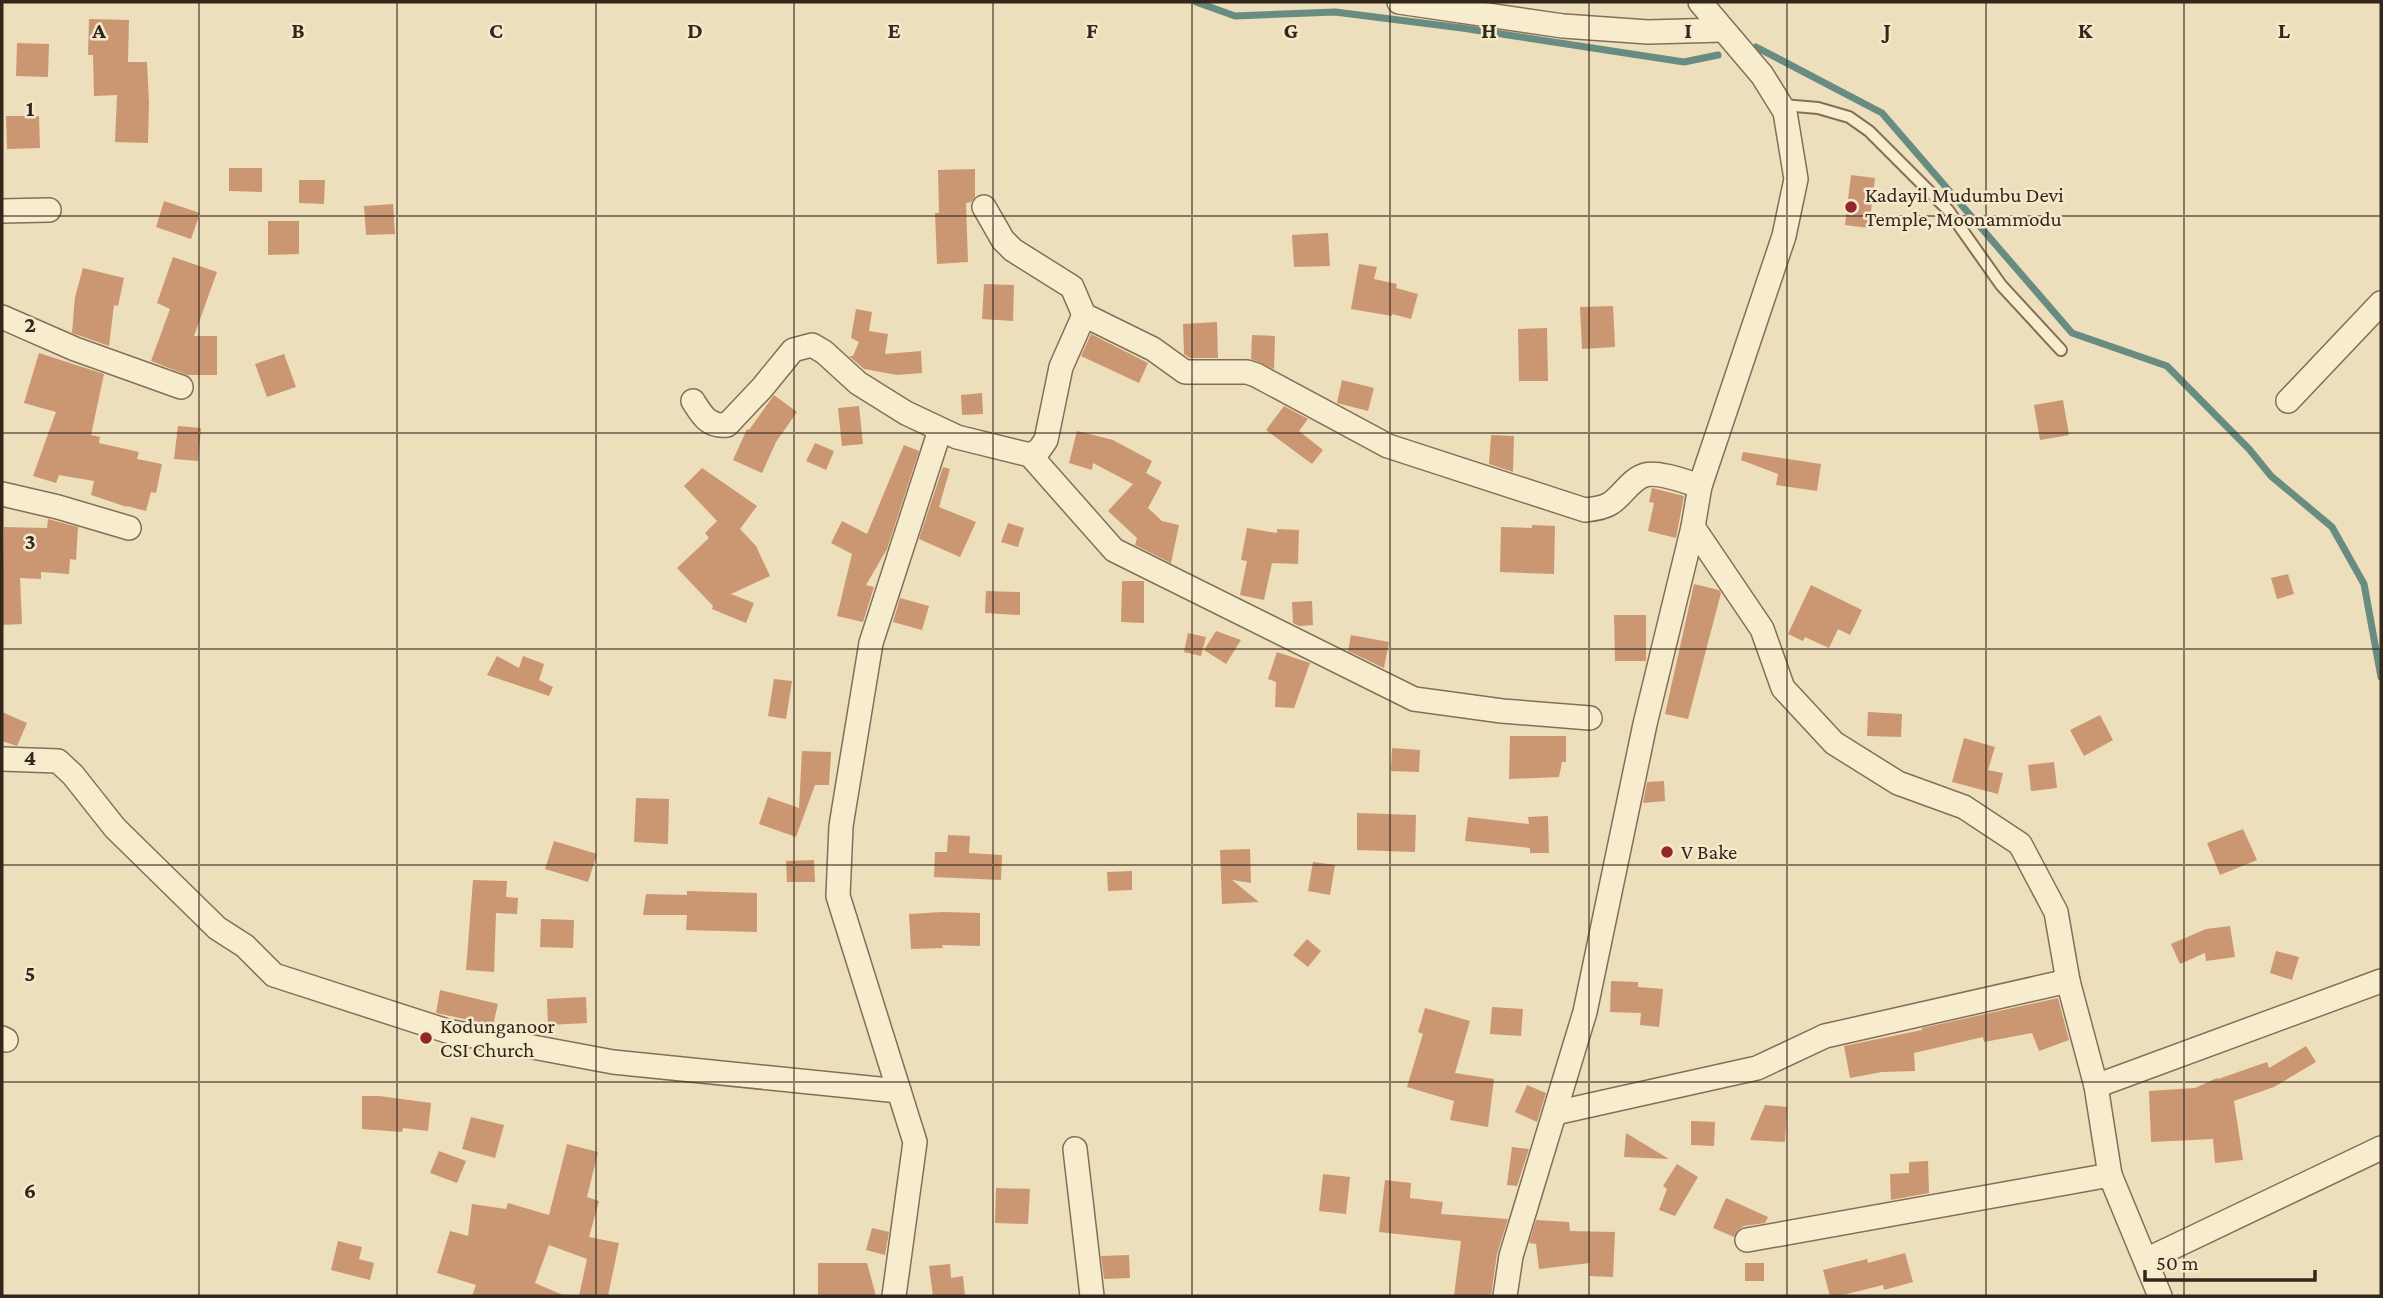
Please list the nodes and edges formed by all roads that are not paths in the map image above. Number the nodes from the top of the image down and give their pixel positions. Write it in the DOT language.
graph roads {
  1 [pos="1399,2"];
  2 [pos="1700,2"];
  3 [pos="1723,30"];
  4 [pos="1780,104"];
  5 [pos="984,207"];
  6 [pos="49,210"];
  7 [pos="2,211"];
  8 [pos="2381,303"];
  9 [pos="1084,315"];
  10 [pos="2,317"];
  11 [pos="2061,350"];
  12 [pos="181,387"];
  13 [pos="692,401"];
  14 [pos="2288,401"];
  15 [pos="940,430"];
  16 [pos="1030,455"];
  17 [pos="1700,486"];
  18 [pos="2,494"];
  19 [pos="1693,527"];
  20 [pos="129,528"];
  21 [pos="1590,718"];
  22 [pos="2,759"];
  23 [pos="2068,981"];
  24 [pos="2381,981"];
  25 [pos="2096,1086"];
  26 [pos="899,1091"];
  27 [pos="1555,1113"];
  28 [pos="2381,1148"];
  29 [pos="1075,1149"];
  30 [pos="2110,1175"];
  31 [pos="1747,1240"];
  32 [pos="2146,1260"];
  33 [pos="894,1296"];
  34 [pos="1092,1296"];
  35 [pos="1505,1296"];
  36 [pos="2160,1296"];
  1 -- 3 [label="street"];
  2 -- 3 [label="street"];
  3 -- 4 [label="street"];
  4 -- 11 [label="lane"];
  4 -- 17 [label="street"];
  5 -- 9 [label="street"];
  6 -- 7 [label="street"];
  8 -- 14 [label="street"];
  9 -- 16 [label="street"];
  9 -- 17 [label="street"];
  10 -- 12 [label="street"];
  13 -- 15 [label="street"];
  15 -- 16 [label="street"];
  15 -- 26 [label="street"];
  16 -- 21 [label="street"];
  17 -- 19 [label="street"];
  18 -- 20 [label="street"];
  19 -- 23 [label="street"];
  19 -- 27 [label="street"];
  22 -- 26 [label="street"];
  23 -- 25 [label="street"];
  23 -- 27 [label="street"];
  24 -- 25 [label="street"];
  25 -- 30 [label="street"];
  26 -- 33 [label="street"];
  27 -- 35 [label="street"];
  28 -- 32 [label="street"];
  29 -- 34 [label="street"];
  30 -- 31 [label="street"];
  30 -- 32 [label="street"];
  32 -- 36 [label="street"];
}
